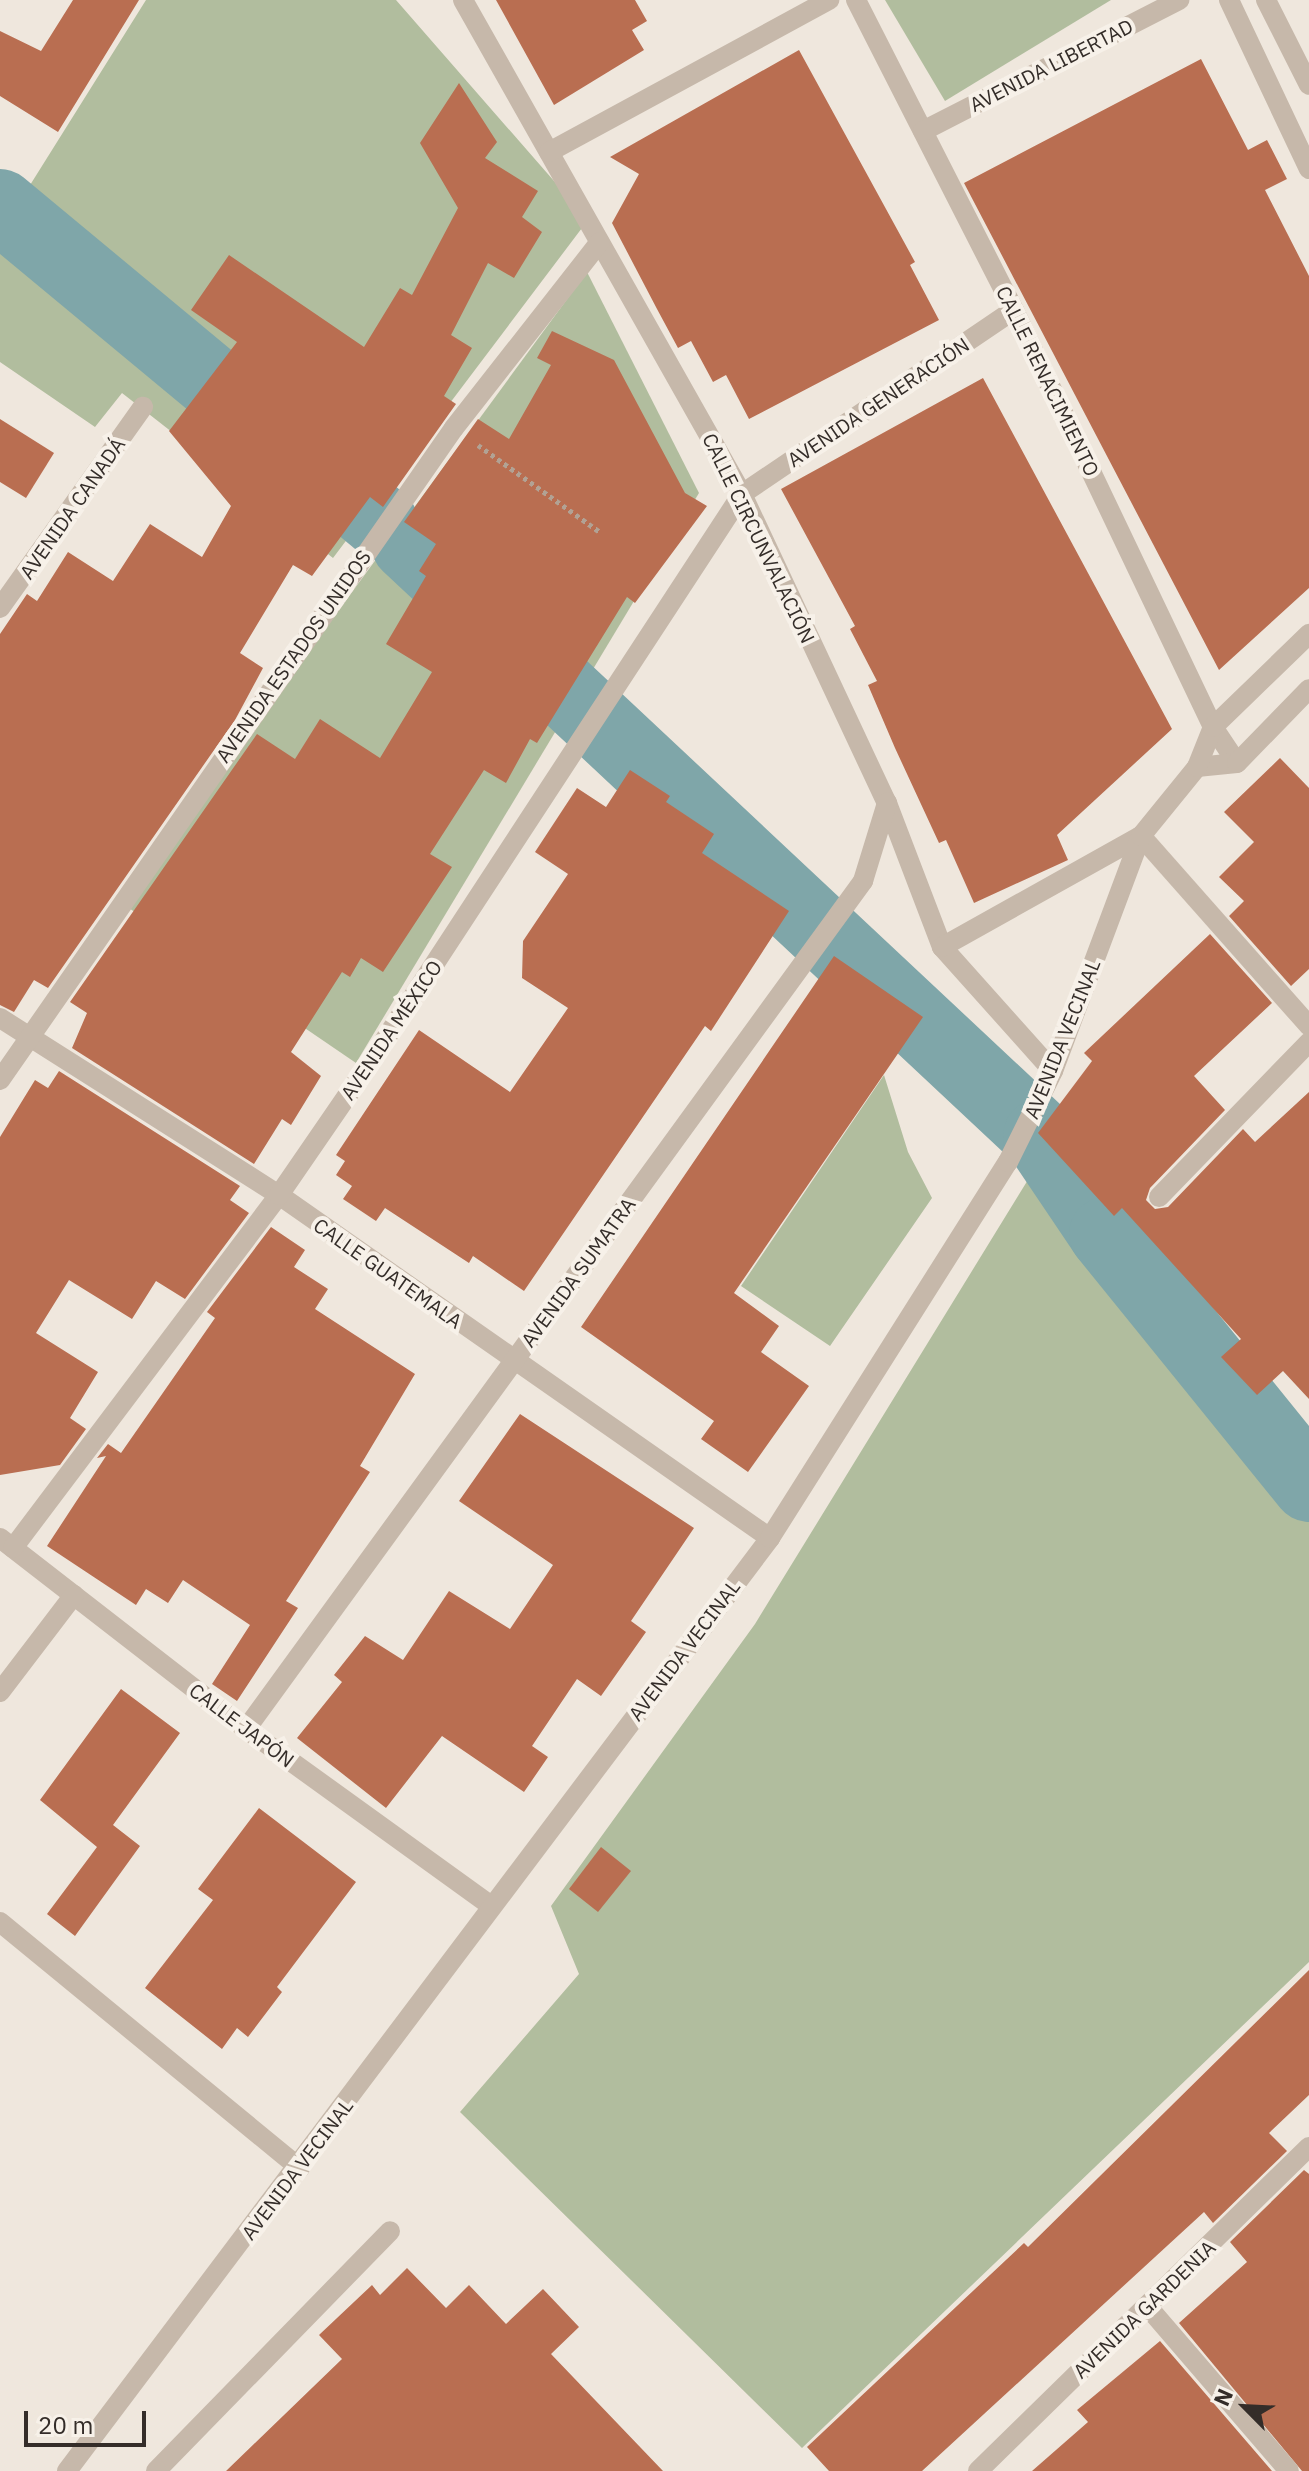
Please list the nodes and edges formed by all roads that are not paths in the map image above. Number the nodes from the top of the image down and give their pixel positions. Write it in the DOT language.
graph roads {
  1 [pos="463,0"];
  2 [pos="829,0"];
  3 [pos="856,0"];
  4 [pos="1179,0"];
  5 [pos="1229,0"];
  6 [pos="1266,0"];
  7 [pos="1309,85"];
  8 [pos="923,131"];
  9 [pos="549,152"];
  10 [pos="1309,169"];
  11 [pos="600,242"];
  12 [pos="1014,310"];
  13 [pos="143,407"];
  14 [pos="742,494"];
  15 [pos="0,608"];
  16 [pos="1309,634"];
  17 [pos="1309,689"];
  18 [pos="1213,727"];
  19 [pos="1237,763"];
  20 [pos="1197,767"];
  21 [pos="887,803"];
  22 [pos="1141,836"];
  23 [pos="942,947"];
  24 [pos="0,1018"];
  25 [pos="1309,1026"];
  26 [pos="30,1036"];
  27 [pos="1309,1042"];
  28 [pos="1053,1071"];
  29 [pos="0,1080"];
  30 [pos="279,1195"];
  31 [pos="1159,1197"];
  32 [pos="512,1361"];
  33 [pos="770,1538"];
  34 [pos="6,1543"];
  35 [pos="74,1595"];
  36 [pos="0,1692"];
  37 [pos="246,1729"];
  38 [pos="490,1905"];
  39 [pos="0,1922"];
  40 [pos="1309,2147"];
  41 [pos="300,2168"];
  42 [pos="390,2231"];
  43 [pos="1148,2307"];
  44 [pos="67,2471"];
  45 [pos="156,2471"];
  46 [pos="978,2471"];
  47 [pos="1289,2471"];
  1 -- 9 [label="street, CALLE CIRCUNVALACIÓN"];
  2 -- 9 [label="street"];
  3 -- 8 [label="street, CALLE RENACIMIENTO"];
  4 -- 8 [label="street, AVENIDA LIBERTAD"];
  5 -- 10 [label="street"];
  6 -- 7 [label="street"];
  8 -- 12 [label="street, CALLE RENACIMIENTO"];
  9 -- 11 [label="street, CALLE CIRCUNVALACIÓN"];
  11 -- 14 [label="street, CALLE CIRCUNVALACIÓN"];
  11 -- 26 [label="street, AVENIDA ESTADOS UNIDOS"];
  12 -- 14 [label="street, AVENIDA GENERACIÓN"];
  12 -- 18 [label="street, CALLE RENACIMIENTO"];
  13 -- 15 [label="street, AVENIDA CANADÁ"];
  14 -- 21 [label="street, CALLE CIRCUNVALACIÓN"];
  14 -- 30 [label="street, AVENIDA MÉXICO"];
  16 -- 18 [label="street"];
  17 -- 19 [label="street"];
  18 -- 19 [label="street, CALLE RENACIMIENTO"];
  18 -- 20 [label="street, AVENIDA VECINAL"];
  19 -- 20 [label="street"];
  20 -- 22 [label="street, AVENIDA VECINAL"];
  21 -- 23 [label="street, CALLE CIRCUNVALACIÓN"];
  21 -- 32 [label="street, AVENIDA SUMATRA"];
  22 -- 23 [label="street"];
  22 -- 25 [label="street"];
  22 -- 28 [label="street, AVENIDA VECINAL"];
  23 -- 28 [label="street, CALLE CIRCUNVALACIÓN"];
  24 -- 26 [label="street, CALLE GUATEMALA"];
  26 -- 29 [label="street, AVENIDA ESTADOS UNIDOS"];
  26 -- 30 [label="street, CALLE GUATEMALA"];
  27 -- 31 [label="street"];
  28 -- 33 [label="street, AVENIDA VECINAL"];
  30 -- 32 [label="street, CALLE GUATEMALA"];
  30 -- 34 [label="street, AVENIDA MÉXICO"];
  32 -- 33 [label="street, CALLE GUATEMALA"];
  32 -- 37 [label="street, AVENIDA SUMATRA"];
  33 -- 38 [label="street, AVENIDA VECINAL"];
  34 -- 35 [label="street, CALLE JAPÓN"];
  35 -- 36 [label="street"];
  35 -- 37 [label="street, CALLE JAPÓN"];
  37 -- 38 [label="street, CALLE JAPÓN"];
  38 -- 41 [label="street, AVENIDA VECINAL"];
  39 -- 41 [label="street"];
  40 -- 43 [label="street, AVENIDA GARDENIA"];
  41 -- 44 [label="street, AVENIDA VECINAL"];
  42 -- 45 [label="street"];
  43 -- 46 [label="street, AVENIDA GARDENIA"];
  43 -- 47 [label="street"];
}
